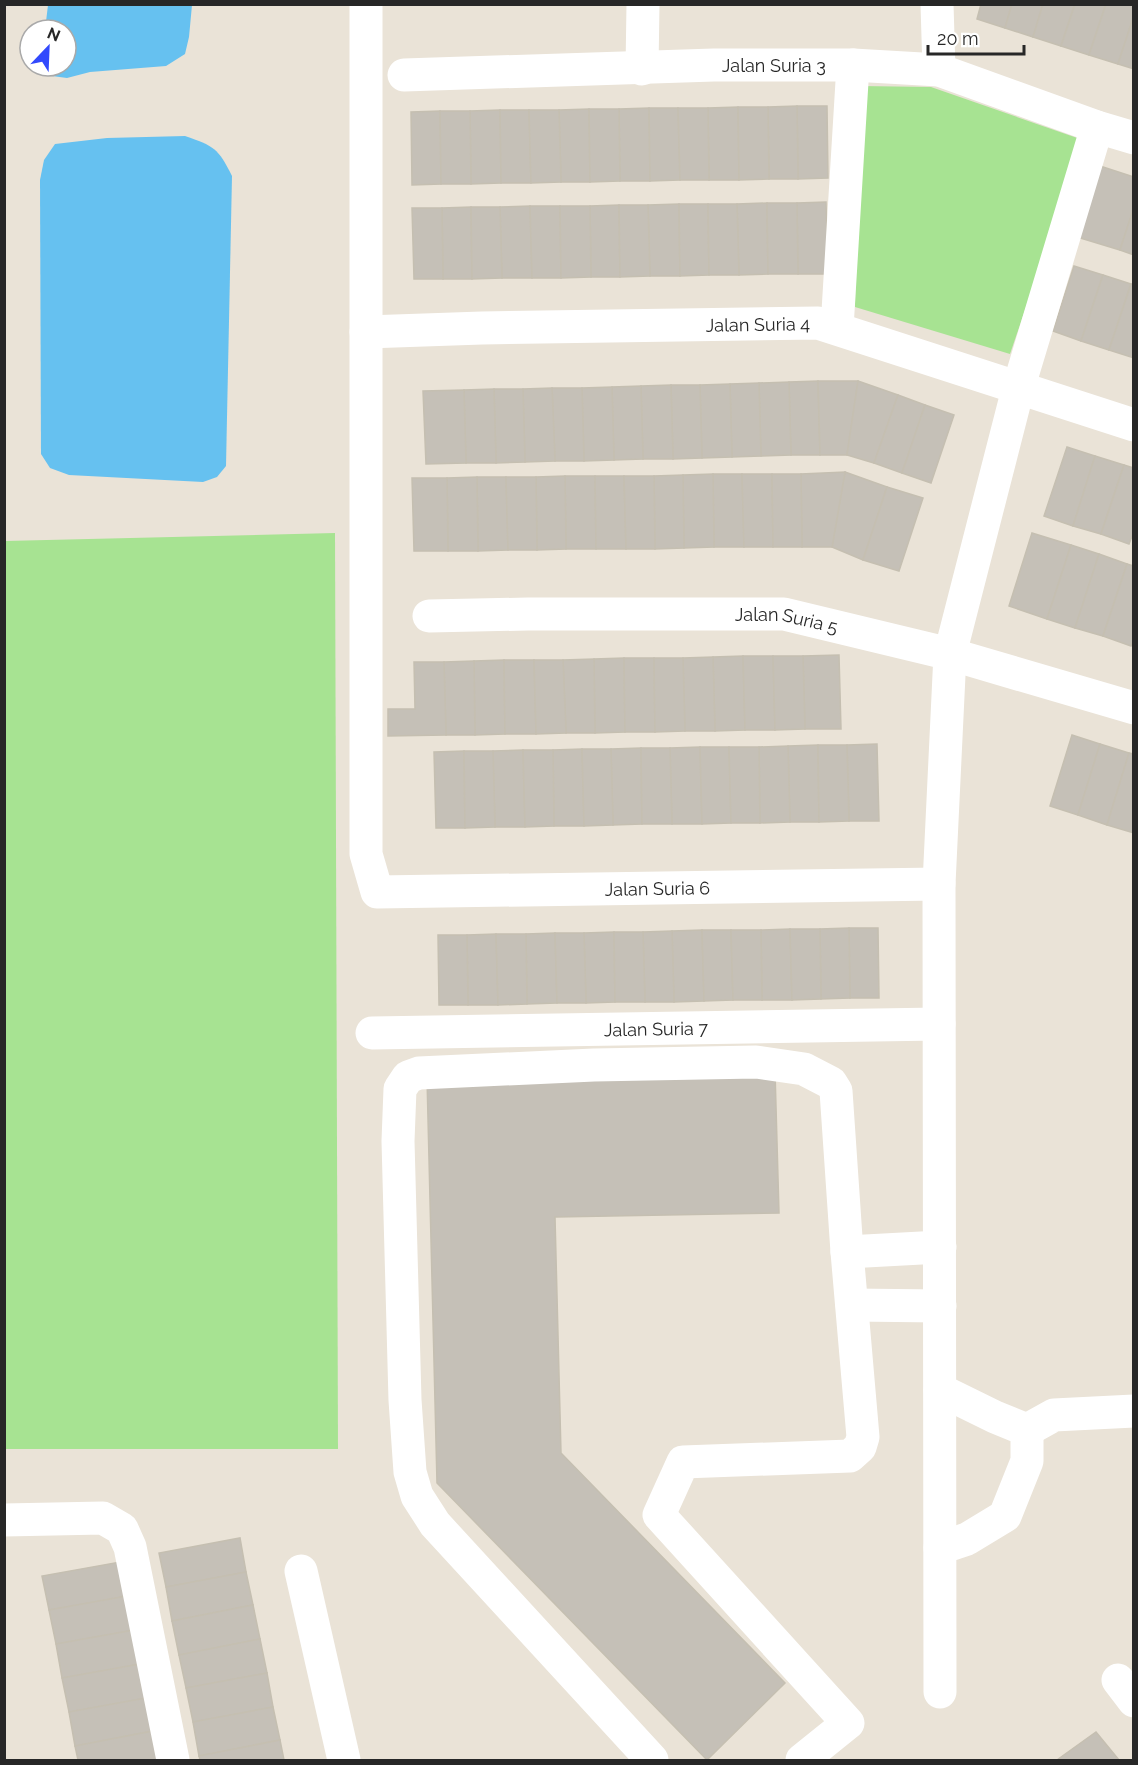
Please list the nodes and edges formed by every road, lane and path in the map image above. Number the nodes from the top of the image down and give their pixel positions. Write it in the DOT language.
graph roads {
  1 [pos="366,4"];
  2 [pos="643,4"];
  3 [pos="937,4"];
  4 [pos="853,65"];
  5 [pos="642,69"];
  6 [pos="939,70"];
  7 [pos="404,75"];
  8 [pos="1097,127"];
  9 [pos="1134,138"];
  10 [pos="837,328"];
  11 [pos="366,332"];
  12 [pos="1018,389"];
  13 [pos="1134,426"];
  14 [pos="429,616"];
  15 [pos="950,654"];
  16 [pos="1134,708"];
  17 [pos="939,884"];
  18 [pos="939,1024"];
  19 [pos="372,1033"];
  20 [pos="940,1247"];
  21 [pos="847,1252"];
  22 [pos="852,1305"];
  23 [pos="940,1306"];
  24 [pos="940,1390"];
  25 [pos="1134,1412"];
  26 [pos="1027,1430"];
  27 [pos="4,1520"];
  28 [pos="940,1548"];
  29 [pos="302,1571"];
  30 [pos="940,1692"];
  31 [pos="173,1761"];
  32 [pos="344,1761"];
  33 [pos="652,1761"];
  34 [pos="802,1761"];
  1 -- 11 [label="street"];
  2 -- 5 [label="street"];
  3 -- 6 [label="street"];
  4 -- 5 [label="street, Jalan Suria 3"];
  4 -- 6 [label="street, Jalan Suria 3"];
  4 -- 10 [label="street"];
  5 -- 7 [label="street, Jalan Suria 3"];
  6 -- 8 [label="street, Jalan Suria 3"];
  8 -- 9 [label="street, Jalan Suria 3"];
  8 -- 12 [label="street"];
  10 -- 11 [label="street, Jalan Suria 4"];
  10 -- 12 [label="street, Jalan Suria 4"];
  11 -- 17 [label="street, Jalan Suria 6"];
  12 -- 13 [label="street, Jalan Suria 4"];
  12 -- 15 [label="street"];
  14 -- 15 [label="street, Jalan Suria 5"];
  15 -- 16 [label="street, Jalan Suria 5"];
  15 -- 17 [label="street"];
  17 -- 18 [label="street"];
  18 -- 19 [label="street, Jalan Suria 7"];
  18 -- 20 [label="street"];
  20 -- 21 [label="street"];
  20 -- 23 [label="street"];
  21 -- 22 [label="street"];
  21 -- 33 [label="street"];
  22 -- 23 [label="street"];
  22 -- 34 [label="street"];
  23 -- 24 [label="street"];
  24 -- 26 [label="street"];
  24 -- 28 [label="street"];
  25 -- 26 [label="street"];
  26 -- 28 [label="street"];
  27 -- 31 [label="street"];
  28 -- 30 [label="street"];
  29 -- 32 [label="street"];
}
